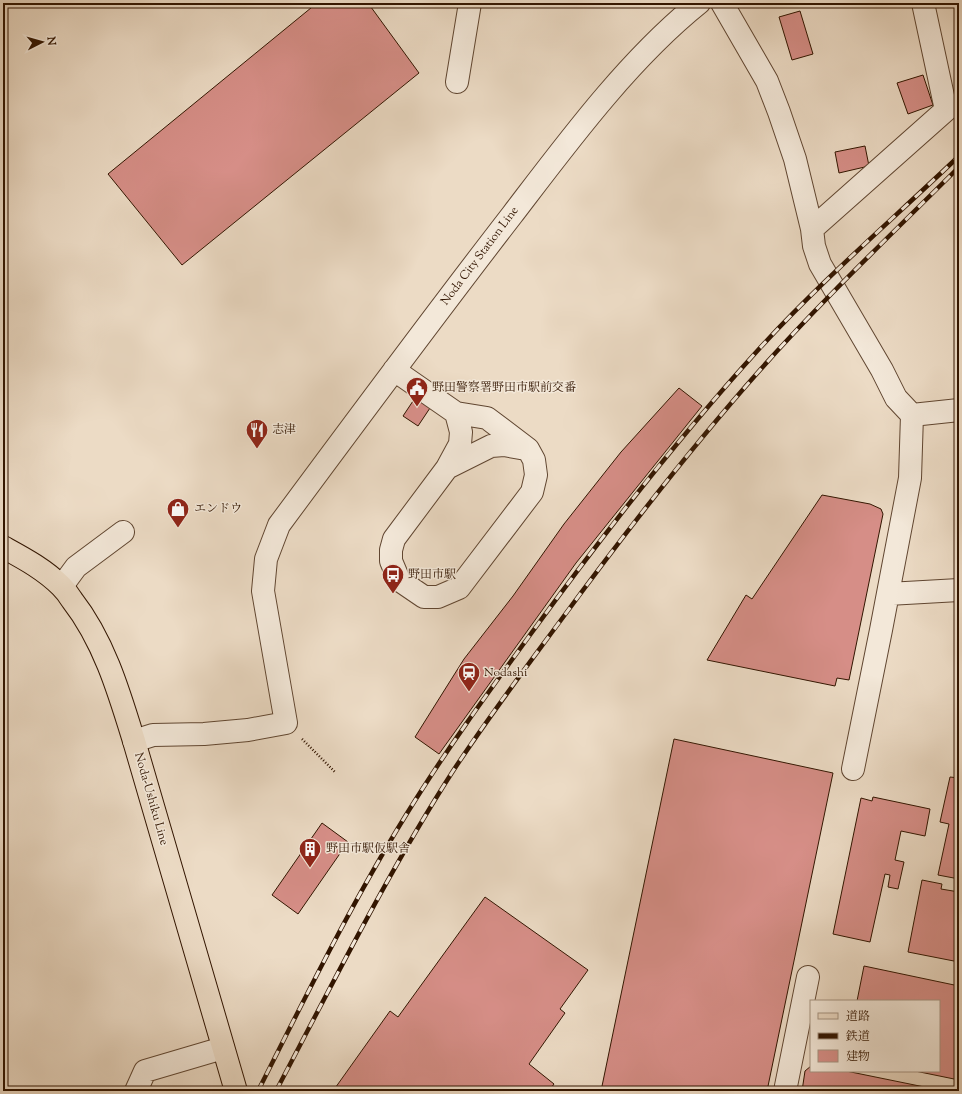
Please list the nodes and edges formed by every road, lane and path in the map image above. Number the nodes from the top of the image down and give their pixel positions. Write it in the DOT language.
graph roads {
  1 [pos="470,3"];
  2 [pos="700,3"];
  3 [pos="722,3"];
  4 [pos="923,3"];
  5 [pos="457,82"];
  6 [pos="812,229"];
  7 [pos="394,370"];
  8 [pos="959,410"];
  9 [pos="456,413"];
  10 [pos="912,415"];
  11 [pos="528,449"];
  12 [pos="447,468"];
  13 [pos="123,532"];
  14 [pos="3,547"];
  15 [pos="62,586"];
  16 [pos="959,590"];
  17 [pos="888,594"];
  18 [pos="286,723"];
  19 [pos="134,741"];
  20 [pos="853,769"];
  21 [pos="335,772"];
  22 [pos="808,977"];
  23 [pos="223,1048"];
  24 [pos="136,1091"];
  25 [pos="236,1091"];
  26 [pos="785,1091"];
  1 -- 5 [label="street"];
  2 -- 7 [label="street, Noda City Station Line"];
  3 -- 6 [label="street"];
  4 -- 6 [label="street"];
  6 -- 10 [label="street"];
  7 -- 9 [label="street"];
  7 -- 18 [label="street, Noda City Station Line"];
  8 -- 10 [label="street"];
  9 -- 11 [label="street"];
  9 -- 12 [label="street"];
  10 -- 17 [label="street"];
  11 -- 12 [label="street"];
  11 -- 12 [label="street"];
  13 -- 15 [label="street"];
  14 -- 15 [label="main road, Noda-Ushiku Line"];
  15 -- 19 [label="main road, Noda-Ushiku Line"];
  16 -- 17 [label="street"];
  17 -- 20 [label="street"];
  18 -- 19 [label="street"];
  18 -- 21 [label="path"];
  19 -- 23 [label="main road, Noda-Ushiku Line"];
  22 -- 26 [label="street"];
  23 -- 24 [label="street"];
  23 -- 25 [label="main road, Noda-Ushiku Line"];
}
